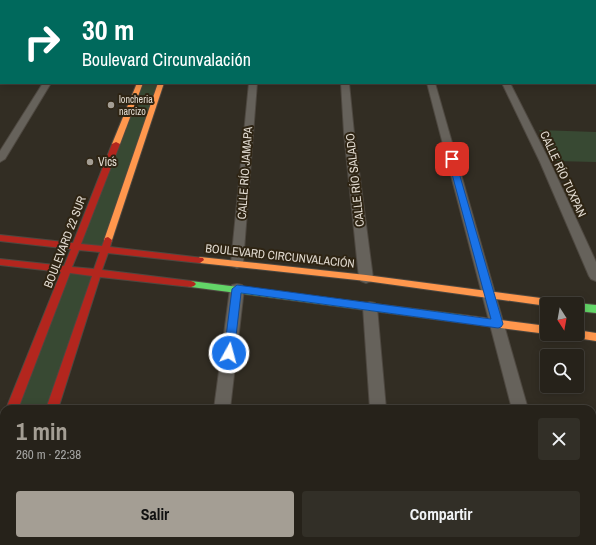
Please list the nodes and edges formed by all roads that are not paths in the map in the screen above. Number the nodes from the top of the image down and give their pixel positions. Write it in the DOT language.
graph roads {
  1 [pos="46,84"];
  2 [pos="140,84"];
  3 [pos="161,84"];
  4 [pos="253,84"];
  5 [pos="346,84"];
  6 [pos="431,84"];
  7 [pos="506,84"];
  8 [pos="0,159"];
  9 [pos="0,238"];
  10 [pos="76,245"];
  11 [pos="105,249"];
  12 [pos="0,262"];
  13 [pos="237,263"];
  14 [pos="67,269"];
  15 [pos="97,273"];
  16 [pos="596,276"];
  17 [pos="366,278"];
  18 [pos="237,289"];
  19 [pos="489,295"];
  20 [pos="540,302"];
  21 [pos="370,307"];
  22 [pos="584,308"];
  23 [pos="596,309"];
  24 [pos="498,324"];
  25 [pos="540,329"];
  26 [pos="584,335"];
  27 [pos="596,337"];
  28 [pos="14,405"];
  29 [pos="53,405"];
  30 [pos="222,405"];
  31 [pos="378,405"];
  32 [pos="519,405"];
  1 -- 8 [label="street"];
  2 -- 10 [label="main road, BOULEVARD 22 SUR"];
  3 -- 11 [label="main road"];
  4 -- 13 [label="street, CALLE RÍO JAMAPA"];
  5 -- 17 [label="street, CALLE RÍO SALADO"];
  6 -- 19 [label="street"];
  7 -- 16 [label="street, CALLE RÍO TUXPAN"];
  9 -- 10 [label="main road, BOULEVARD CIRCUNVALACIÓN"];
  10 -- 11 [label="main road, BOULEVARD CIRCUNVALACIÓN"];
  10 -- 14 [label="main road, BOULEVARD 22 SUR"];
  11 -- 13 [label="main road, BOULEVARD CIRCUNVALACIÓN"];
  11 -- 15 [label="main road"];
  12 -- 14 [label="main road"];
  13 -- 17 [label="main road, BOULEVARD CIRCUNVALACIÓN"];
  14 -- 15 [label="main road"];
  14 -- 28 [label="main road, BOULEVARD 22 SUR"];
  15 -- 18 [label="main road"];
  15 -- 29 [label="main road"];
  17 -- 19 [label="main road, BOULEVARD CIRCUNVALACIÓN"];
  18 -- 21 [label="main road"];
  18 -- 30 [label="street"];
  19 -- 20 [label="main road, BOULEVARD CIRCUNVALACIÓN"];
  19 -- 24 [label="street"];
  21 -- 24 [label="main road"];
  21 -- 31 [label="street"];
  22 -- 23 [label="main road"];
  24 -- 25 [label="main road"];
  24 -- 32 [label="street"];
  26 -- 27 [label="main road"];
}
